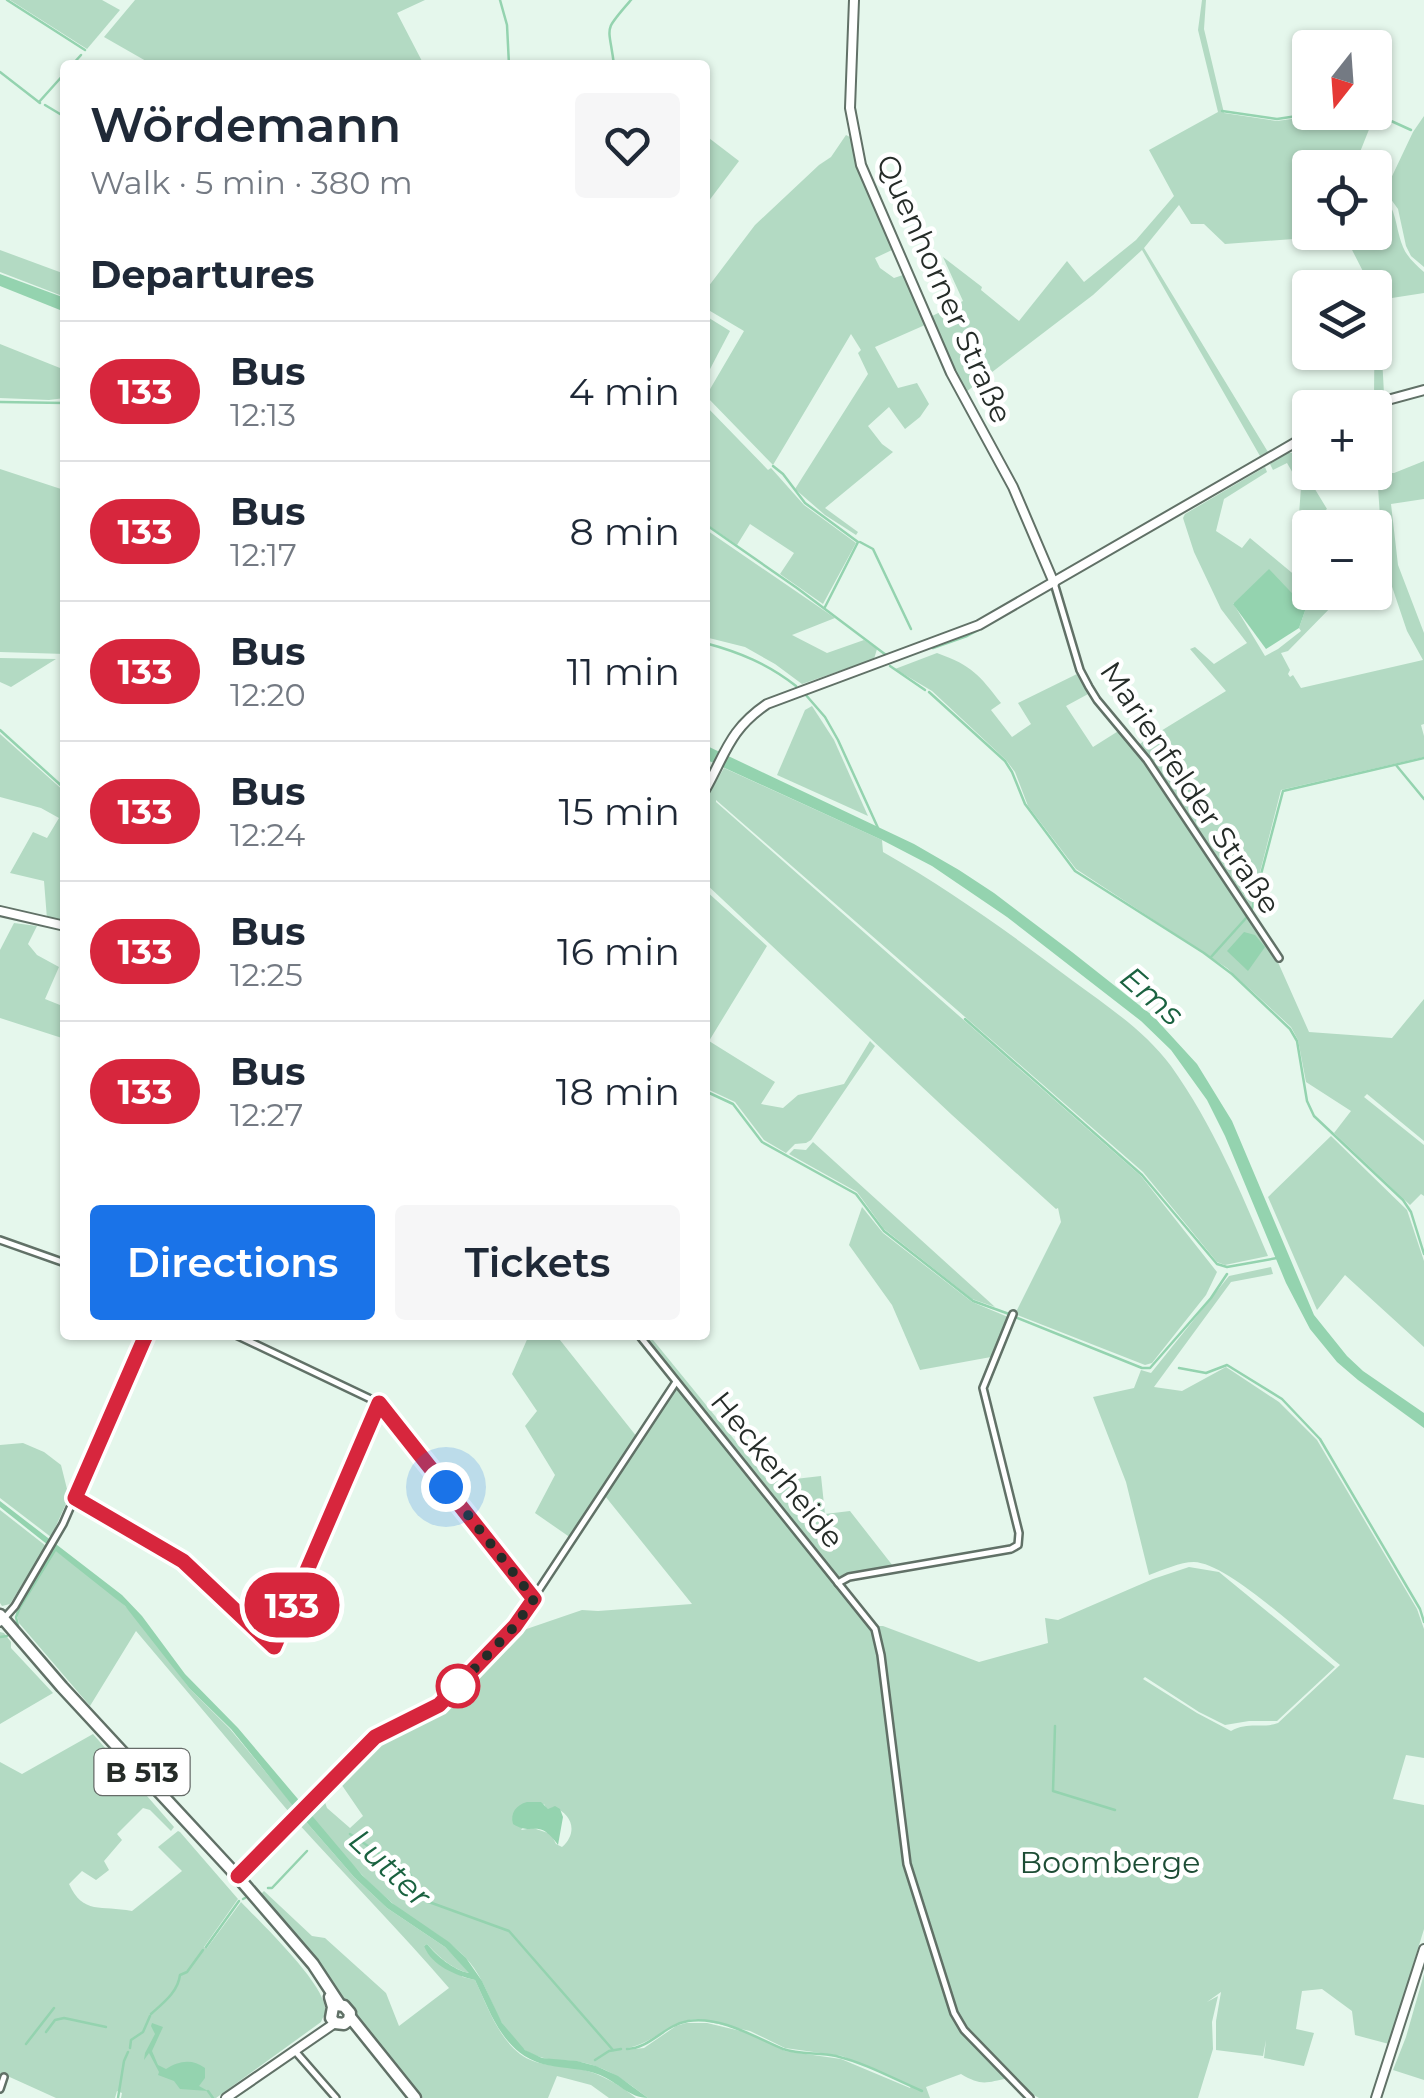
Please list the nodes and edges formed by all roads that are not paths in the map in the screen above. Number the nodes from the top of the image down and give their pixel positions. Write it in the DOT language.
graph roads {
  1 [pos="854,0"];
  2 [pos="1424,390"];
  3 [pos="1392,399"];
  4 [pos="1292,444"];
  5 [pos="1054,583"];
  6 [pos="710,780"];
  7 [pos="0,911"];
  8 [pos="60,925"];
  9 [pos="1278,958"];
  10 [pos="0,1240"];
  11 [pos="60,1261"];
  12 [pos="1013,1314"];
  13 [pos="144,1340"];
  14 [pos="247,1340"];
  15 [pos="643,1340"];
  16 [pos="676,1382"];
  17 [pos="379,1403"];
  18 [pos="75,1498"];
  19 [pos="838,1582"];
  20 [pos="534,1599"];
  21 [pos="1,1619"];
  22 [pos="238,1876"];
  23 [pos="1424,1950"];
  24 [pos="339,2016"];
  25 [pos="295,2050"];
  26 [pos="4,2077"];
  27 [pos="0,2089"];
  28 [pos="330,2091"];
  29 [pos="226,2098"];
  30 [pos="322,2098"];
  31 [pos="336,2098"];
  32 [pos="415,2098"];
  33 [pos="1030,2098"];
  34 [pos="1376,2098"];
  1 -- 5 [label="main road, Quenhorner Straße"];
  2 -- 3 [label="main road"];
  4 -- 5 [label="main road"];
  5 -- 6 [label="main road"];
  5 -- 9 [label="street, Marienfelder Straße"];
  7 -- 8 [label="main road"];
  10 -- 11 [label="street"];
  12 -- 19 [label="street, Heckerheide"];
  13 -- 18 [label="street"];
  14 -- 17 [label="street"];
  15 -- 16 [label="street, Heckerheide"];
  16 -- 19 [label="street, Heckerheide"];
  16 -- 20 [label="street, Heckerheide"];
  17 -- 18 [label="street"];
  17 -- 20 [label="street"];
  18 -- 21 [label="street"];
  19 -- 33 [label="street"];
  20 -- 22 [label="street, Heckerheide"];
  21 -- 22 [label="main road, B 513"];
  22 -- 24 [label="main road, B 513"];
  23 -- 34 [label="main road"];
  24 -- 25 [label="main road"];
  24 -- 32 [label="main road"];
  25 -- 28 [label="street"];
  25 -- 29 [label="main road"];
  26 -- 27 [label="street"];
  28 -- 30 [label="street"];
  28 -- 31 [label="street"];
}
